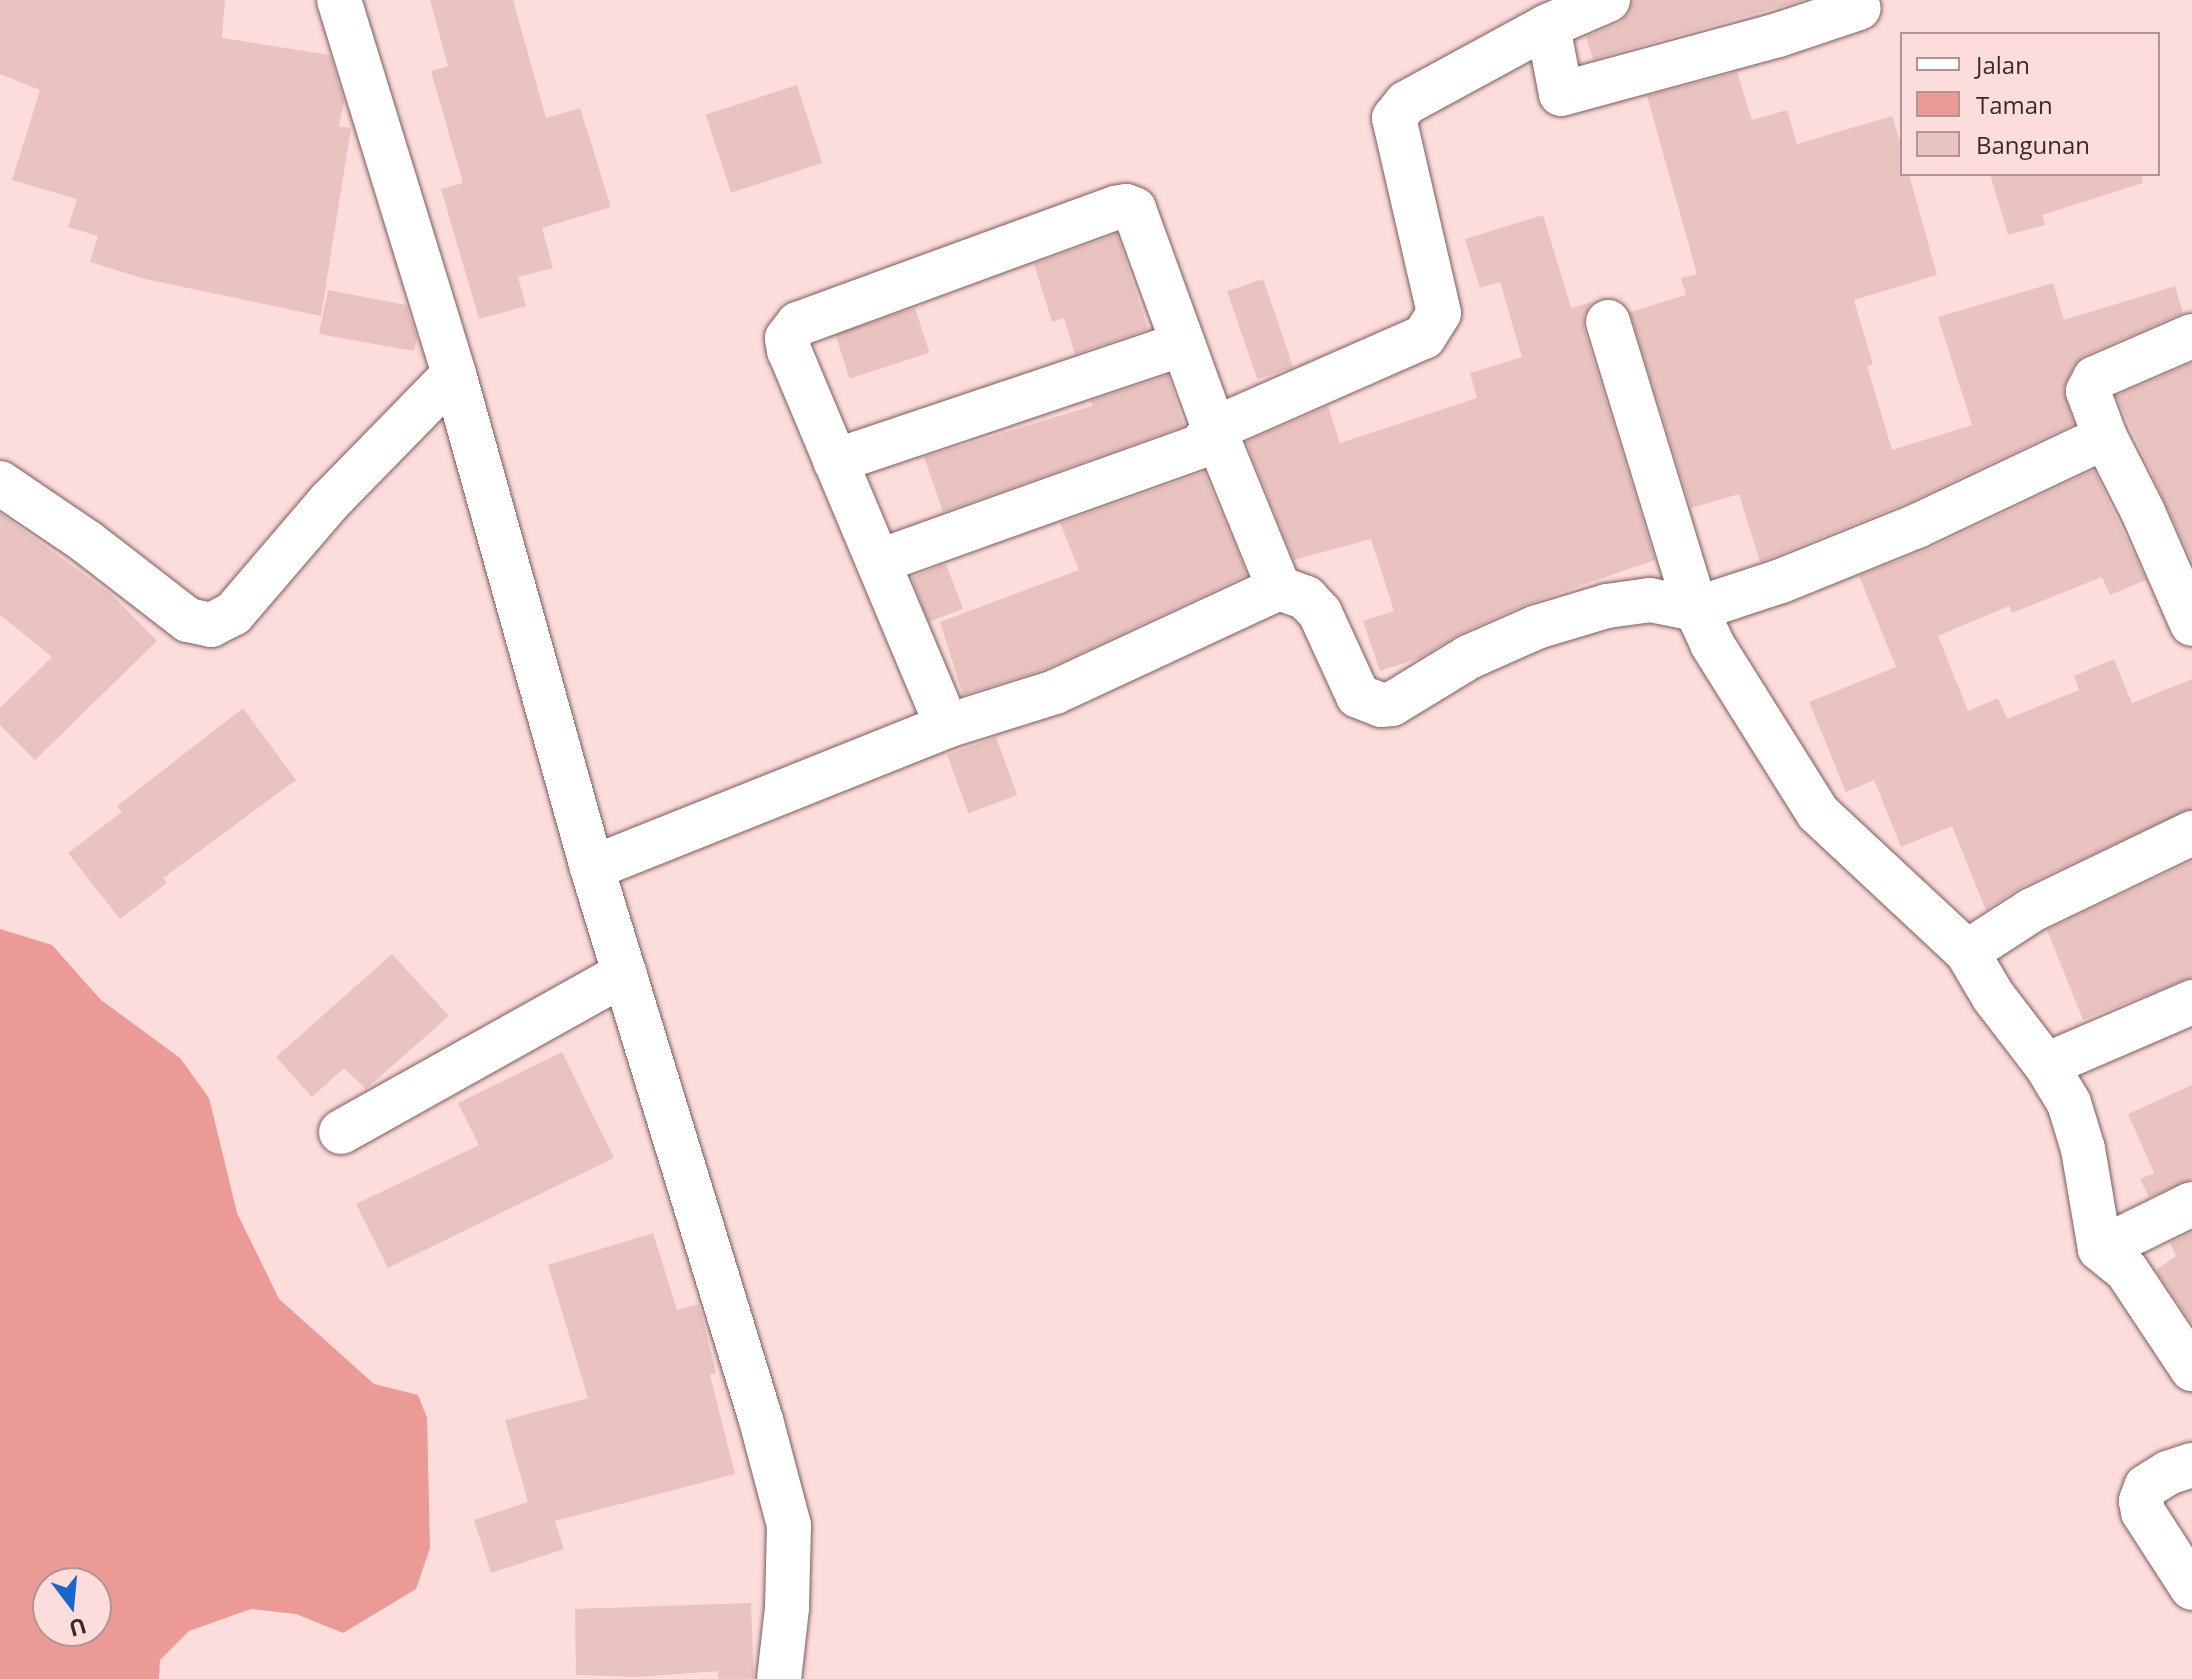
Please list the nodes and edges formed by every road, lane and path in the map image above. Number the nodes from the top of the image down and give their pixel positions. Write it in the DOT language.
graph roads {
  1 [pos="339,0"];
  2 [pos="1608,0"];
  3 [pos="1859,8"];
  4 [pos="1548,26"];
  5 [pos="1608,322"];
  6 [pos="2192,336"];
  7 [pos="1183,344"];
  8 [pos="454,374"];
  9 [pos="1214,429"];
  10 [pos="2105,437"];
  11 [pos="835,461"];
  12 [pos="0,483"];
  13 [pos="880,561"];
  14 [pos="1279,588"];
  15 [pos="1696,609"];
  16 [pos="2192,624"];
  17 [pos="947,726"];
  18 [pos="2192,833"];
  19 [pos="592,868"];
  20 [pos="1967,952"];
  21 [pos="625,973"];
  22 [pos="2192,1002"];
  23 [pos="2046,1065"];
  24 [pos="341,1132"];
  25 [pos="2192,1204"];
  26 [pos="2100,1249"];
  27 [pos="2192,1369"];
  28 [pos="2192,1465"];
  29 [pos="2192,1588"];
  30 [pos="779,1679"];
  1 -- 8 [label="street"];
  2 -- 4 [label="street"];
  3 -- 4 [label="street"];
  4 -- 9 [label="street"];
  5 -- 15 [label="street"];
  6 -- 10 [label="street"];
  7 -- 9 [label="street"];
  7 -- 11 [label="street"];
  7 -- 11 [label="street"];
  8 -- 12 [label="street"];
  8 -- 19 [label="street"];
  9 -- 13 [label="street"];
  9 -- 14 [label="street"];
  10 -- 15 [label="street"];
  10 -- 16 [label="street"];
  11 -- 13 [label="street"];
  13 -- 17 [label="street"];
  14 -- 15 [label="street"];
  14 -- 17 [label="street"];
  15 -- 20 [label="street"];
  17 -- 19 [label="street"];
  18 -- 20 [label="street"];
  19 -- 21 [label="street"];
  20 -- 23 [label="street"];
  21 -- 24 [label="street"];
  21 -- 30 [label="street"];
  22 -- 23 [label="street"];
  23 -- 26 [label="street"];
  25 -- 26 [label="street"];
  26 -- 27 [label="street"];
  28 -- 29 [label="street"];
}
